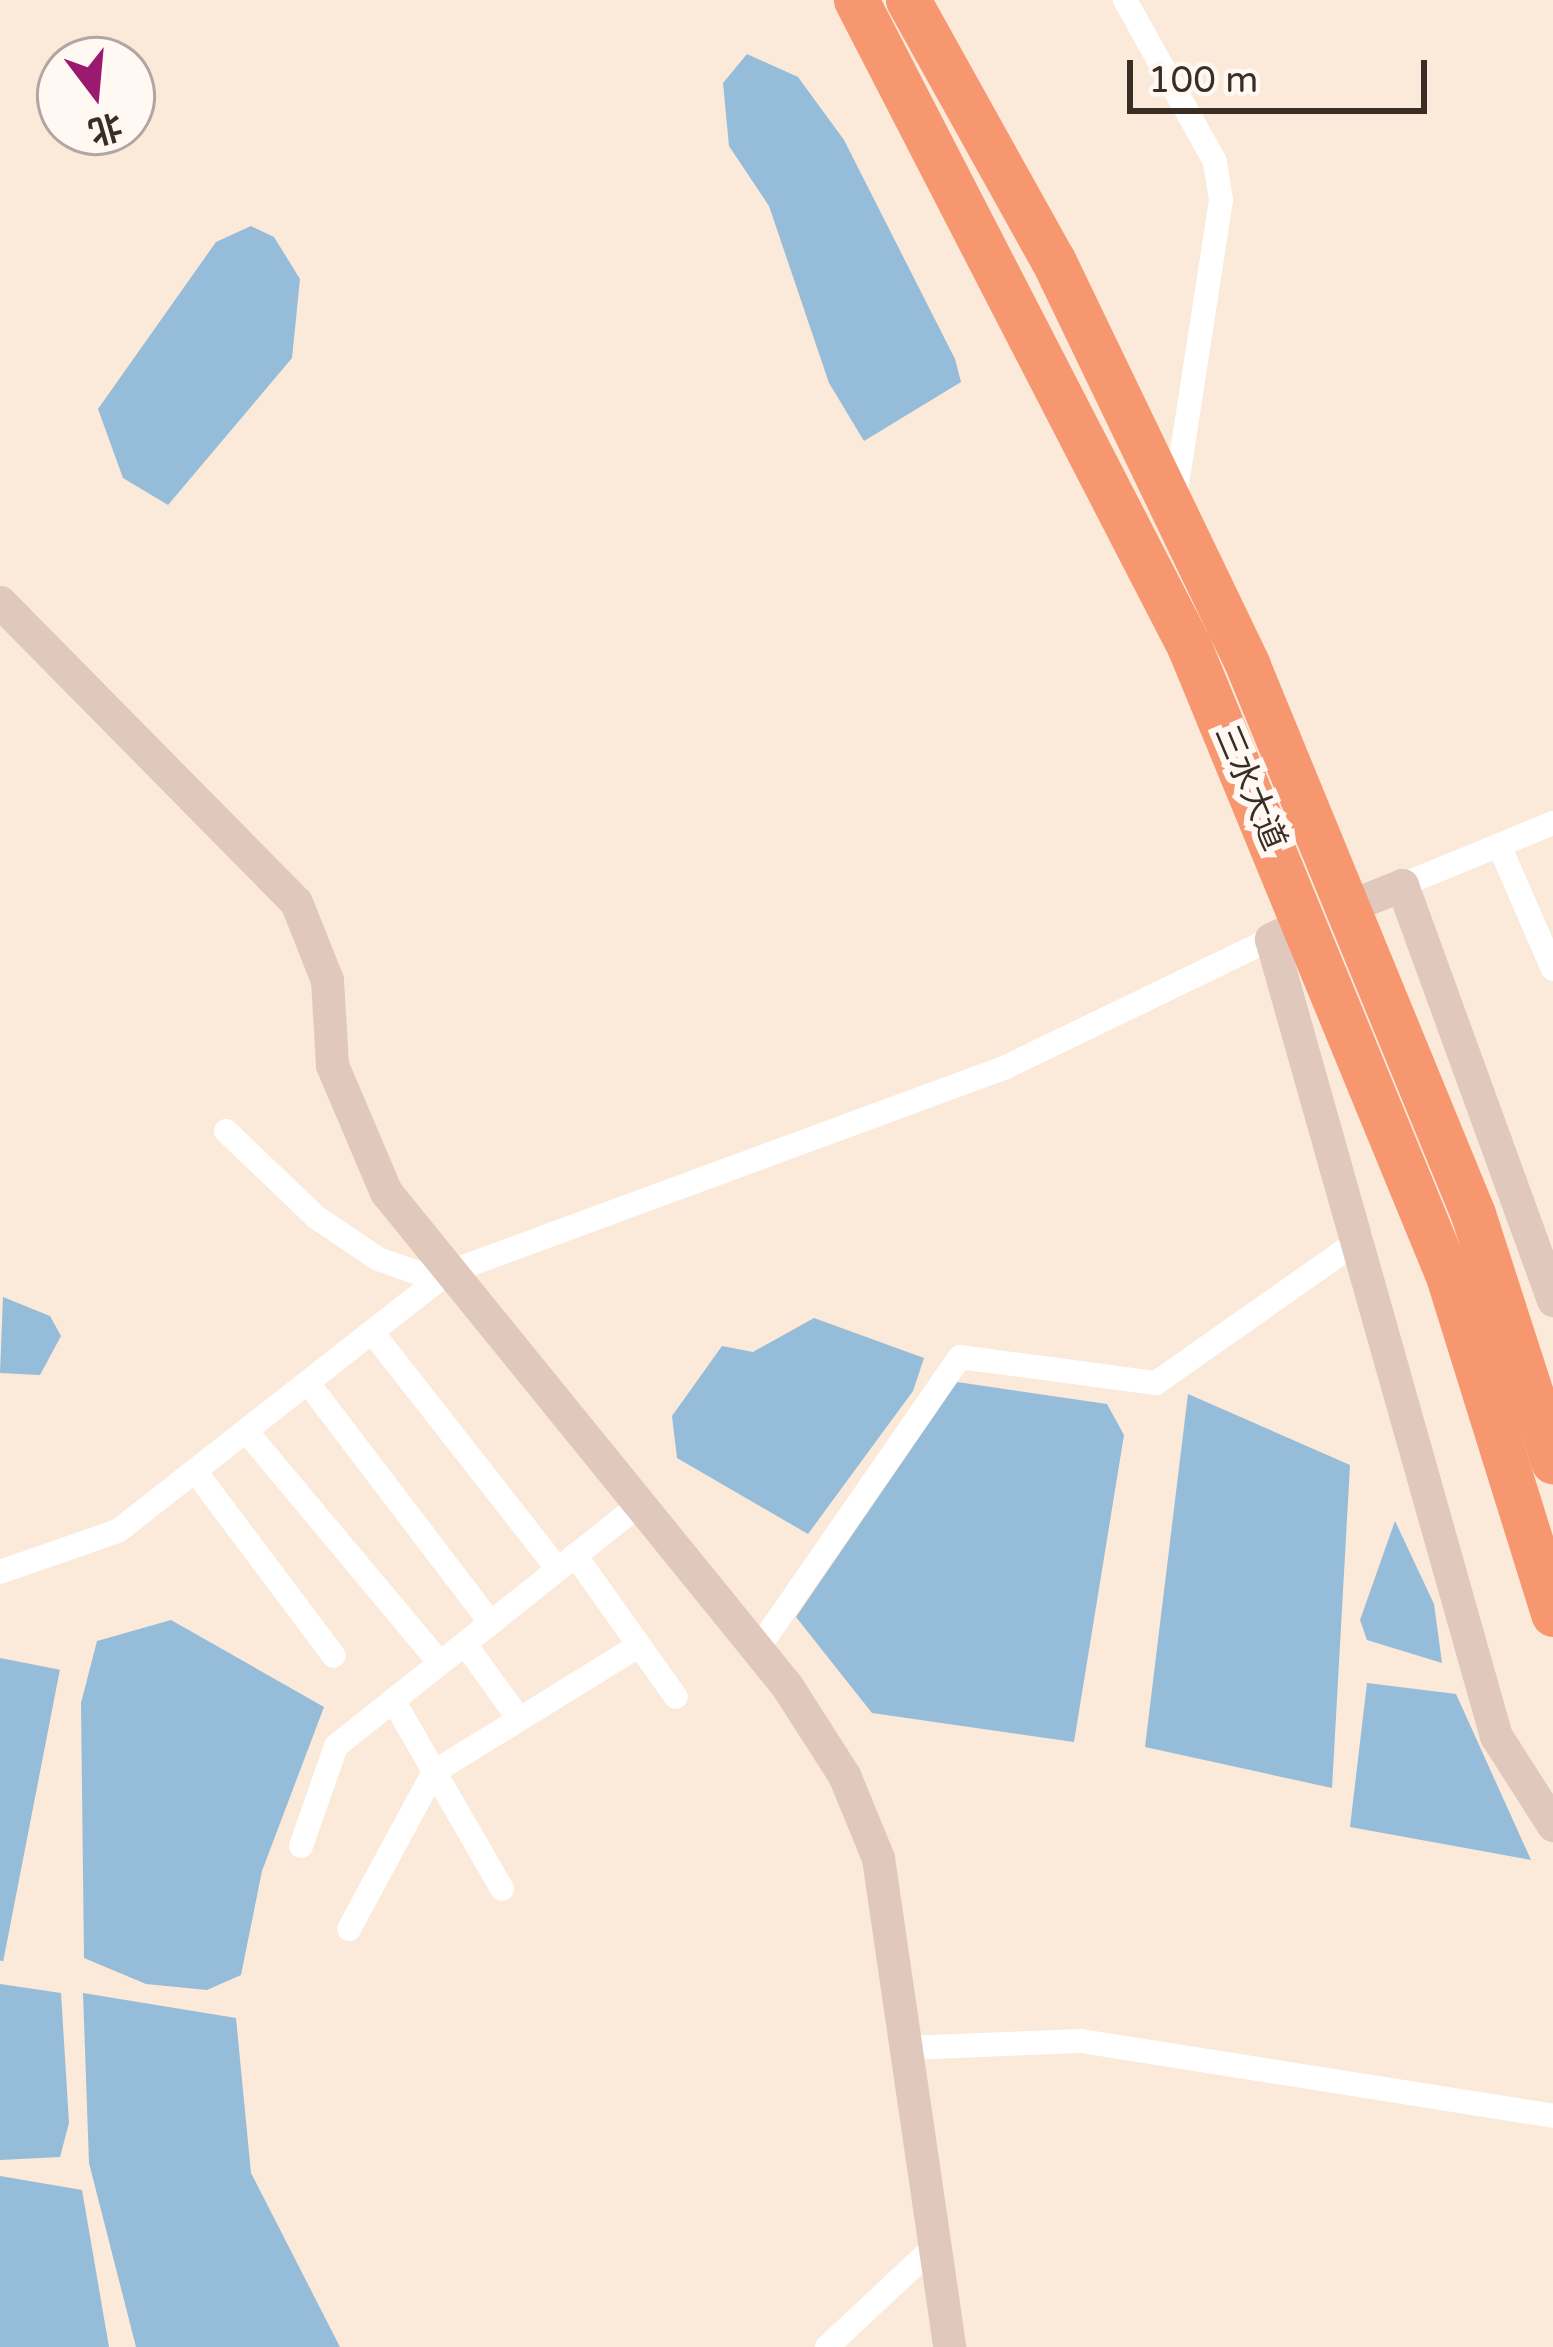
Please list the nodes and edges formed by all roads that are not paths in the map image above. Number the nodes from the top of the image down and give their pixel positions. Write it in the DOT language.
graph roads {
  1 [pos="856,0"];
  2 [pos="908,0"];
  3 [pos="1125,0"];
  4 [pos="1174,507"];
  5 [pos="0,602"];
  6 [pos="1553,823"];
  7 [pos="1499,845"];
  8 [pos="1402,885"];
  9 [pos="1352,905"];
  10 [pos="1289,931"];
  11 [pos="1553,969"];
  12 [pos="226,1131"];
  13 [pos="1361,1239"];
  14 [pos="442,1276"];
  15 [pos="1553,1300"];
  16 [pos="372,1332"];
  17 [pos="308,1383"];
  18 [pos="246,1431"];
  19 [pos="1553,1461"];
  20 [pos="195,1471"];
  21 [pos="636,1507"];
  22 [pos="567,1562"];
  23 [pos="0,1572"];
  24 [pos="1553,1615"];
  25 [pos="491,1623"];
  26 [pos="465,1644"];
  27 [pos="635,1648"];
  28 [pos="757,1650"];
  29 [pos="334,1656"];
  30 [pos="440,1663"];
  31 [pos="676,1697"];
  32 [pos="393,1700"];
  33 [pos="520,1719"];
  34 [pos="434,1772"];
  35 [pos="1553,1825"];
  36 [pos="301,1846"];
  37 [pos="502,1889"];
  38 [pos="349,1929"];
  39 [pos="905,2048"];
  40 [pos="1553,2116"];
  41 [pos="934,2247"];
  42 [pos="827,2347"];
  43 [pos="949,2347"];
  1 -- 10 [label="highway, 三水大道"];
  2 -- 4 [label="highway, 三水大道"];
  3 -- 4 [label="street"];
  4 -- 9 [label="highway, 三水大道"];
  5 -- 14 [label="main road"];
  6 -- 7 [label="street"];
  7 -- 8 [label="street"];
  7 -- 11 [label="street"];
  8 -- 9 [label="main road"];
  8 -- 15 [label="main road"];
  9 -- 19 [label="highway, 三水大道"];
  10 -- 13 [label="main road"];
  10 -- 14 [label="street"];
  10 -- 24 [label="highway, 三水大道"];
  12 -- 14 [label="street"];
  13 -- 28 [label="street"];
  13 -- 35 [label="main road"];
  14 -- 16 [label="street"];
  14 -- 21 [label="main road"];
  16 -- 17 [label="street"];
  16 -- 22 [label="street"];
  17 -- 18 [label="street"];
  17 -- 25 [label="street"];
  18 -- 20 [label="street"];
  18 -- 30 [label="street"];
  20 -- 23 [label="street"];
  20 -- 29 [label="street"];
  21 -- 22 [label="street"];
  21 -- 28 [label="main road"];
  22 -- 25 [label="street"];
  22 -- 27 [label="street"];
  25 -- 26 [label="street"];
  26 -- 30 [label="street"];
  26 -- 33 [label="street"];
  27 -- 31 [label="street"];
  27 -- 33 [label="street"];
  28 -- 39 [label="main road"];
  30 -- 32 [label="street"];
  32 -- 34 [label="street"];
  32 -- 36 [label="street"];
  33 -- 34 [label="street"];
  34 -- 37 [label="street"];
  34 -- 38 [label="street"];
  39 -- 40 [label="street"];
  39 -- 41 [label="main road"];
  41 -- 42 [label="street"];
  41 -- 43 [label="main road"];
}
